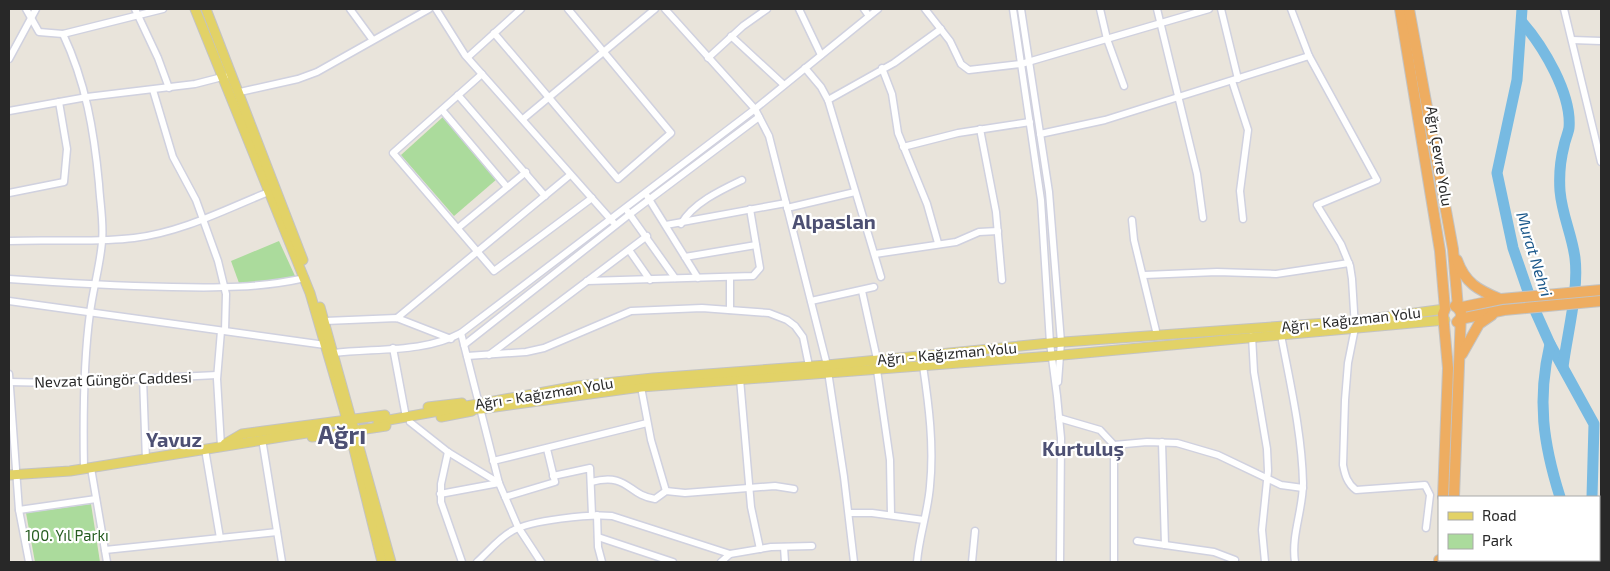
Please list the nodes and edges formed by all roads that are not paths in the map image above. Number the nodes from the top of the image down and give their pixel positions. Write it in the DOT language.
graph roads {
  1 [pos="26,9"];
  2 [pos="36,9"];
  3 [pos="163,9"];
  4 [pos="195,9"];
  5 [pos="206,9"];
  6 [pos="350,9"];
  7 [pos="429,9"];
  8 [pos="436,9"];
  9 [pos="521,9"];
  10 [pos="568,9"];
  11 [pos="655,9"];
  12 [pos="665,9"];
  13 [pos="767,9"];
  14 [pos="799,9"];
  15 [pos="864,9"];
  16 [pos="878,9"];
  17 [pos="925,9"];
  18 [pos="1013,9"];
  19 [pos="1021,9"];
  20 [pos="1100,9"];
  21 [pos="1157,9"];
  22 [pos="1209,9"];
  23 [pos="1221,9"];
  24 [pos="1291,9"];
  25 [pos="1400,9"];
  26 [pos="1409,9"];
  27 [pos="1564,9"];
  28 [pos="137,11"];
  29 [pos="869,16"];
  30 [pos="30,17"];
  31 [pos="1161,24"];
  32 [pos="941,29"];
  33 [pos="494,33"];
  34 [pos="63,34"];
  35 [pos="731,36"];
  36 [pos="1107,39"];
  37 [pos="372,40"];
  38 [pos="1572,40"];
  39 [pos="1601,41"];
  40 [pos="603,53"];
  41 [pos="821,55"];
  42 [pos="1309,56"];
  43 [pos="468,57"];
  44 [pos="708,58"];
  45 [pos="9,59"];
  46 [pos="1029,61"];
  47 [pos="1021,64"];
  48 [pos="805,68"];
  49 [pos="882,68"];
  50 [pos="232,74"];
  51 [pos="482,74"];
  52 [pos="222,77"];
  53 [pos="1235,80"];
  54 [pos="784,85"];
  55 [pos="1124,86"];
  56 [pos="169,88"];
  57 [pos="153,90"];
  58 [pos="240,92"];
  59 [pos="458,95"];
  60 [pos="87,97"];
  61 [pos="549,98"];
  62 [pos="1179,98"];
  63 [pos="828,100"];
  64 [pos="59,102"];
  65 [pos="755,109"];
  66 [pos="442,110"];
  67 [pos="9,111"];
  68 [pos="759,117"];
  69 [pos="523,119"];
  70 [pos="1030,122"];
  71 [pos="980,129"];
  72 [pos="1040,134"];
  73 [pos="903,147"];
  74 [pos="1601,162"];
  75 [pos="526,172"];
  76 [pos="570,175"];
  77 [pos="742,180"];
  78 [pos="507,187"];
  79 [pos="273,191"];
  80 [pos="855,192"];
  81 [pos="9,193"];
  82 [pos="545,196"];
  83 [pos="647,196"];
  84 [pos="592,198"];
  85 [pos="786,205"];
  86 [pos="750,209"];
  87 [pos="628,211"];
  88 [pos="1203,218"];
  89 [pos="610,219"];
  90 [pos="1244,219"];
  91 [pos="203,220"];
  92 [pos="1132,220"];
  93 [pos="681,224"];
  94 [pos="615,225"];
  95 [pos="666,225"];
  96 [pos="458,228"];
  97 [pos="998,231"];
  98 [pos="647,236"];
  99 [pos="102,240"];
  100 [pos="9,241"];
  101 [pos="938,243"];
  102 [pos="756,245"];
  103 [pos="1453,249"];
  104 [pos="629,250"];
  105 [pos="477,251"];
  106 [pos="875,254"];
  107 [pos="685,257"];
  108 [pos="1349,263"];
  109 [pos="1144,275"];
  110 [pos="881,277"];
  111 [pos="304,278"];
  112 [pos="675,278"];
  113 [pos="698,278"];
  114 [pos="730,278"];
  115 [pos="9,279"];
  116 [pos="650,280"];
  117 [pos="1002,280"];
  118 [pos="586,281"];
  119 [pos="96,286"];
  120 [pos="225,287"];
  121 [pos="874,287"];
  122 [pos="1601,290"];
  123 [pos="862,291"];
  124 [pos="1501,299"];
  125 [pos="9,301"];
  126 [pos="1601,301"];
  127 [pos="811,302"];
  128 [pos="1458,308"];
  129 [pos="1445,309"];
  130 [pos="730,310"];
  131 [pos="1504,310"];
  132 [pos="90,312"];
  133 [pos="397,318"];
  134 [pos="1460,319"];
  135 [pos="1445,320"];
  136 [pos="325,321"];
  137 [pos="1355,324"];
  138 [pos="223,331"];
  139 [pos="461,333"];
  140 [pos="1157,335"];
  141 [pos="1282,335"];
  142 [pos="1252,336"];
  143 [pos="451,339"];
  144 [pos="1061,342"];
  145 [pos="1050,343"];
  146 [pos="325,345"];
  147 [pos="464,345"];
  148 [pos="393,348"];
  149 [pos="334,353"];
  150 [pos="1056,355"];
  151 [pos="1461,355"];
  152 [pos="467,356"];
  153 [pos="488,356"];
  154 [pos="877,359"];
  155 [pos="809,366"];
  156 [pos="923,366"];
  157 [pos="827,369"];
  158 [pos="877,370"];
  159 [pos="9,374"];
  160 [pos="217,375"];
  161 [pos="143,378"];
  162 [pos="740,379"];
  163 [pos="9,382"];
  164 [pos="85,382"];
  165 [pos="641,387"];
  166 [pos="480,406"];
  167 [pos="405,412"];
  168 [pos="1059,418"];
  169 [pos="349,419"];
  170 [pos="378,422"];
  171 [pos="410,422"];
  172 [pos="647,423"];
  173 [pos="352,430"];
  174 [pos="319,431"];
  175 [pos="1162,442"];
  176 [pos="263,445"];
  177 [pos="1114,445"];
  178 [pos="221,446"];
  179 [pos="547,449"];
  180 [pos="205,450"];
  181 [pos="448,452"];
  182 [pos="146,460"];
  183 [pos="493,461"];
  184 [pos="88,468"];
  185 [pos="12,475"];
  186 [pos="554,476"];
  187 [pos="1267,479"];
  188 [pos="591,482"];
  189 [pos="498,484"];
  190 [pos="1303,488"];
  191 [pos="750,489"];
  192 [pos="794,489"];
  193 [pos="666,491"];
  194 [pos="440,494"];
  195 [pos="1443,496"];
  196 [pos="1454,496"];
  197 [pos="505,497"];
  198 [pos="96,499"];
  199 [pos="19,510"];
  200 [pos="849,513"];
  201 [pos="594,515"];
  202 [pos="891,515"];
  203 [pos="924,520"];
  204 [pos="518,527"];
  205 [pos="1426,528"];
  206 [pos="975,531"];
  207 [pos="277,532"];
  208 [pos="598,536"];
  209 [pos="220,538"];
  210 [pos="1137,541"];
  211 [pos="1165,544"];
  212 [pos="812,546"];
  213 [pos="784,547"];
  214 [pos="760,549"];
  215 [pos="105,550"];
  216 [pos="730,554"];
  217 [pos="1235,560"];
  218 [pos="29,562"];
  219 [pos="107,562"];
  220 [pos="282,562"];
  221 [pos="382,562"];
  222 [pos="391,562"];
  223 [pos="462,562"];
  224 [pos="477,562"];
  225 [pos="541,562"];
  226 [pos="602,562"];
  227 [pos="673,562"];
  228 [pos="721,562"];
  229 [pos="785,562"];
  230 [pos="854,562"];
  231 [pos="917,562"];
  232 [pos="972,562"];
  233 [pos="1060,562"];
  234 [pos="1114,562"];
  235 [pos="1265,562"];
  236 [pos="1295,562"];
  1 -- 30 [label="street"];
  2 -- 30 [label="street"];
  3 -- 28 [label="street"];
  4 -- 52 [label="main road"];
  5 -- 50 [label="main road"];
  6 -- 37 [label="street"];
  7 -- 37 [label="street"];
  8 -- 43 [label="street"];
  9 -- 33 [label="street"];
  10 -- 40 [label="street"];
  11 -- 40 [label="street"];
  12 -- 44 [label="street"];
  13 -- 35 [label="street"];
  14 -- 41 [label="street"];
  15 -- 29 [label="street"];
  16 -- 29 [label="street"];
  17 -- 32 [label="street"];
  18 -- 47 [label="street"];
  19 -- 46 [label="street"];
  20 -- 36 [label="street"];
  21 -- 31 [label="street"];
  22 -- 31 [label="street"];
  23 -- 53 [label="street"];
  24 -- 42 [label="street"];
  25 -- 129 [label="highway, Ağrı Çevre Yolu"];
  26 -- 103 [label="highway, Ağrı Çevre Yolu"];
  27 -- 38 [label="street"];
  28 -- 34 [label="street"];
  28 -- 56 [label="street"];
  29 -- 41 [label="street"];
  30 -- 34 [label="street"];
  30 -- 45 [label="street"];
  31 -- 36 [label="street"];
  31 -- 62 [label="street"];
  32 -- 47 [label="street"];
  32 -- 49 [label="street"];
  33 -- 43 [label="street"];
  33 -- 61 [label="street"];
  34 -- 60 [label="street"];
  35 -- 44 [label="street"];
  35 -- 54 [label="street"];
  36 -- 46 [label="street"];
  36 -- 55 [label="street"];
  37 -- 58 [label="street"];
  38 -- 39 [label="street"];
  38 -- 74 [label="street"];
  40 -- 61 [label="street"];
  40 -- 61 [label="street"];
  41 -- 48 [label="street"];
  42 -- 53 [label="street"];
  42 -- 108 [label="street"];
  43 -- 51 [label="street"];
  44 -- 65 [label="street"];
  46 -- 47 [label="street"];
  46 -- 72 [label="street"];
  47 -- 70 [label="street"];
  48 -- 54 [label="street"];
  48 -- 63 [label="street"];
  49 -- 63 [label="street"];
  49 -- 73 [label="street"];
  50 -- 52 [label="street"];
  50 -- 58 [label="main road"];
  51 -- 59 [label="street"];
  51 -- 69 [label="street"];
  52 -- 56 [label="street"];
  52 -- 79 [label="main road"];
  53 -- 62 [label="street"];
  53 -- 90 [label="street"];
  54 -- 65 [label="street"];
  56 -- 57 [label="street"];
  57 -- 60 [label="street"];
  57 -- 91 [label="street"];
  58 -- 79 [label="main road"];
  59 -- 66 [label="street"];
  59 -- 75 [label="street"];
  60 -- 64 [label="street"];
  60 -- 99 [label="street"];
  61 -- 69 [label="street"];
  62 -- 72 [label="street"];
  62 -- 88 [label="street"];
  63 -- 80 [label="street"];
  64 -- 67 [label="street"];
  64 -- 81 [label="street"];
  65 -- 68 [label="street"];
  65 -- 83 [label="street"];
  66 -- 78 [label="street"];
  66 -- 96 [label="street"];
  68 -- 83 [label="street"];
  68 -- 85 [label="street"];
  69 -- 76 [label="street"];
  70 -- 71 [label="street"];
  70 -- 145 [label="street"];
  71 -- 73 [label="street"];
  71 -- 97 [label="street"];
  72 -- 144 [label="street"];
  73 -- 101 [label="street"];
  75 -- 78 [label="street"];
  75 -- 82 [label="street"];
  76 -- 82 [label="street"];
  76 -- 84 [label="street"];
  77 -- 93 [label="street"];
  78 -- 96 [label="street"];
  79 -- 91 [label="street"];
  79 -- 111 [label="main road"];
  79 -- 136 [label="main road"];
  80 -- 85 [label="street"];
  80 -- 106 [label="street"];
  82 -- 105 [label="street"];
  83 -- 87 [label="street"];
  83 -- 95 [label="street"];
  84 -- 89 [label="street"];
  84 -- 105 [label="street"];
  85 -- 86 [label="street"];
  85 -- 127 [label="street"];
  86 -- 93 [label="street"];
  86 -- 102 [label="street"];
  87 -- 89 [label="street"];
  87 -- 94 [label="street"];
  87 -- 98 [label="street"];
  89 -- 94 [label="street"];
  89 -- 139 [label="street"];
  91 -- 99 [label="street"];
  91 -- 120 [label="street"];
  92 -- 109 [label="street"];
  93 -- 95 [label="street"];
  94 -- 147 [label="street"];
  95 -- 107 [label="street"];
  96 -- 105 [label="street"];
  97 -- 101 [label="street"];
  97 -- 117 [label="street"];
  98 -- 104 [label="street"];
  98 -- 112 [label="street"];
  99 -- 100 [label="street"];
  99 -- 119 [label="street"];
  101 -- 106 [label="street"];
  102 -- 107 [label="street"];
  102 -- 114 [label="street"];
  103 -- 124 [label="highway"];
  103 -- 128 [label="highway, Ağrı Çevre Yolu"];
  104 -- 116 [label="street"];
  104 -- 118 [label="street"];
  105 -- 133 [label="street"];
  106 -- 110 [label="street"];
  107 -- 113 [label="street"];
  108 -- 109 [label="street"];
  108 -- 137 [label="street"];
  109 -- 140 [label="street"];
  111 -- 120 [label="street"];
  111 -- 146 [label="main road"];
  112 -- 113 [label="street"];
  112 -- 116 [label="street"];
  113 -- 114 [label="street"];
  114 -- 130 [label="street"];
  115 -- 119 [label="street"];
  116 -- 118 [label="street"];
  118 -- 153 [label="street"];
  119 -- 120 [label="street"];
  119 -- 132 [label="street"];
  120 -- 138 [label="street"];
  121 -- 123 [label="street"];
  122 -- 124 [label="highway"];
  123 -- 127 [label="street"];
  123 -- 154 [label="street"];
  124 -- 128 [label="highway"];
  125 -- 132 [label="street"];
  126 -- 131 [label="highway"];
  127 -- 157 [label="street"];
  128 -- 129 [label="highway"];
  128 -- 134 [label="highway, Ağrı Çevre Yolu"];
  129 -- 135 [label="highway, Ağrı Çevre Yolu"];
  129 -- 137 [label="main road, Ağrı - Kağızman Yolu"];
  130 -- 153 [label="street"];
  130 -- 155 [label="street"];
  131 -- 134 [label="highway"];
  131 -- 151 [label="highway"];
  132 -- 138 [label="street"];
  132 -- 164 [label="street"];
  133 -- 136 [label="street"];
  133 -- 143 [label="street"];
  134 -- 135 [label="highway"];
  134 -- 151 [label="highway, Ağrı Çevre Yolu"];
  135 -- 137 [label="main road, Ağrı - Kağızman Yolu"];
  135 -- 195 [label="highway, Ağrı Çevre Yolu"];
  136 -- 149 [label="main road"];
  137 -- 140 [label="main road, Ağrı - Kağızman Yolu"];
  137 -- 141 [label="main road, Ağrı - Kağızman Yolu"];
  137 -- 205 [label="street"];
  138 -- 146 [label="street"];
  138 -- 160 [label="street"];
  139 -- 143 [label="street"];
  139 -- 147 [label="street"];
  140 -- 144 [label="main road, Ağrı - Kağızman Yolu"];
  141 -- 142 [label="main road, Ağrı - Kağızman Yolu"];
  141 -- 190 [label="street"];
  142 -- 150 [label="main road, Ağrı - Kağızman Yolu"];
  142 -- 187 [label="street"];
  143 -- 148 [label="street"];
  144 -- 145 [label="main road, Ağrı - Kağızman Yolu"];
  144 -- 150 [label="street"];
  145 -- 150 [label="street"];
  145 -- 154 [label="main road, Ağrı - Kağızman Yolu"];
  146 -- 169 [label="main road"];
  147 -- 152 [label="street"];
  148 -- 149 [label="street"];
  148 -- 167 [label="street"];
  149 -- 169 [label="main road"];
  150 -- 156 [label="main road, Ağrı - Kağızman Yolu"];
  150 -- 168 [label="street"];
  151 -- 196 [label="highway, Ağrı Çevre Yolu"];
  152 -- 153 [label="street"];
  152 -- 166 [label="street"];
  154 -- 157 [label="main road, Ağrı - Kağızman Yolu"];
  155 -- 157 [label="main road, Ağrı - Kağızman Yolu"];
  155 -- 166 [label="main road, Ağrı - Kağızman Yolu"];
  156 -- 158 [label="main road, Ağrı - Kağızman Yolu"];
  156 -- 203 [label="street"];
  157 -- 158 [label="main road, Ağrı - Kağızman Yolu"];
  157 -- 162 [label="main road, Ağrı - Kağızman Yolu"];
  157 -- 200 [label="street"];
  158 -- 202 [label="street"];
  159 -- 163 [label="street"];
  160 -- 161 [label="street, Nevzat Güngör Caddesi"];
  160 -- 178 [label="street"];
  161 -- 164 [label="street, Nevzat Güngör Caddesi"];
  161 -- 182 [label="street"];
  162 -- 165 [label="main road, Ağrı - Kağızman Yolu"];
  162 -- 191 [label="street"];
  163 -- 164 [label="street, Nevzat Güngör Caddesi"];
  163 -- 185 [label="street"];
  164 -- 184 [label="street"];
  165 -- 166 [label="main road, Ağrı - Kağızman Yolu"];
  165 -- 172 [label="street"];
  166 -- 167 [label="main road"];
  166 -- 170 [label="main road, Ağrı - Kağızman Yolu"];
  166 -- 171 [label="main road"];
  166 -- 183 [label="street"];
  167 -- 169 [label="main road"];
  168 -- 177 [label="street"];
  168 -- 233 [label="street"];
  169 -- 173 [label="main road"];
  169 -- 178 [label="main road"];
  171 -- 173 [label="main road"];
  171 -- 181 [label="street"];
  172 -- 179 [label="street"];
  172 -- 193 [label="street"];
  173 -- 176 [label="main road"];
  173 -- 221 [label="main road"];
  173 -- 222 [label="main road"];
  174 -- 178 [label="main road"];
  175 -- 177 [label="street"];
  175 -- 187 [label="street"];
  175 -- 211 [label="street"];
  176 -- 178 [label="main road"];
  176 -- 207 [label="street"];
  177 -- 234 [label="street"];
  178 -- 180 [label="main road"];
  179 -- 183 [label="street"];
  179 -- 186 [label="street"];
  180 -- 182 [label="main road"];
  180 -- 209 [label="street"];
  181 -- 189 [label="street"];
  181 -- 194 [label="street"];
  182 -- 184 [label="main road"];
  183 -- 189 [label="street"];
  184 -- 185 [label="main road"];
  184 -- 198 [label="street"];
  185 -- 199 [label="street"];
  186 -- 188 [label="street"];
  186 -- 197 [label="street"];
  187 -- 190 [label="street"];
  187 -- 235 [label="street"];
  188 -- 193 [label="street"];
  188 -- 201 [label="street"];
  189 -- 194 [label="street"];
  189 -- 197 [label="street"];
  190 -- 236 [label="street"];
  191 -- 192 [label="street"];
  191 -- 193 [label="street"];
  191 -- 214 [label="street"];
  194 -- 223 [label="street"];
  197 -- 204 [label="street"];
  198 -- 199 [label="street"];
  198 -- 215 [label="street"];
  199 -- 218 [label="street"];
  200 -- 202 [label="street"];
  200 -- 230 [label="street"];
  201 -- 204 [label="street"];
  201 -- 208 [label="street"];
  201 -- 216 [label="street"];
  202 -- 203 [label="street"];
  203 -- 231 [label="street"];
  204 -- 224 [label="street"];
  204 -- 225 [label="street"];
  206 -- 232 [label="street"];
  207 -- 209 [label="street"];
  207 -- 220 [label="street"];
  208 -- 226 [label="street"];
  208 -- 227 [label="street"];
  209 -- 215 [label="street"];
  210 -- 211 [label="street"];
  211 -- 217 [label="street"];
  212 -- 213 [label="street"];
  213 -- 214 [label="street"];
  213 -- 229 [label="street"];
  214 -- 216 [label="street"];
  215 -- 219 [label="street"];
  216 -- 228 [label="street"];
}
